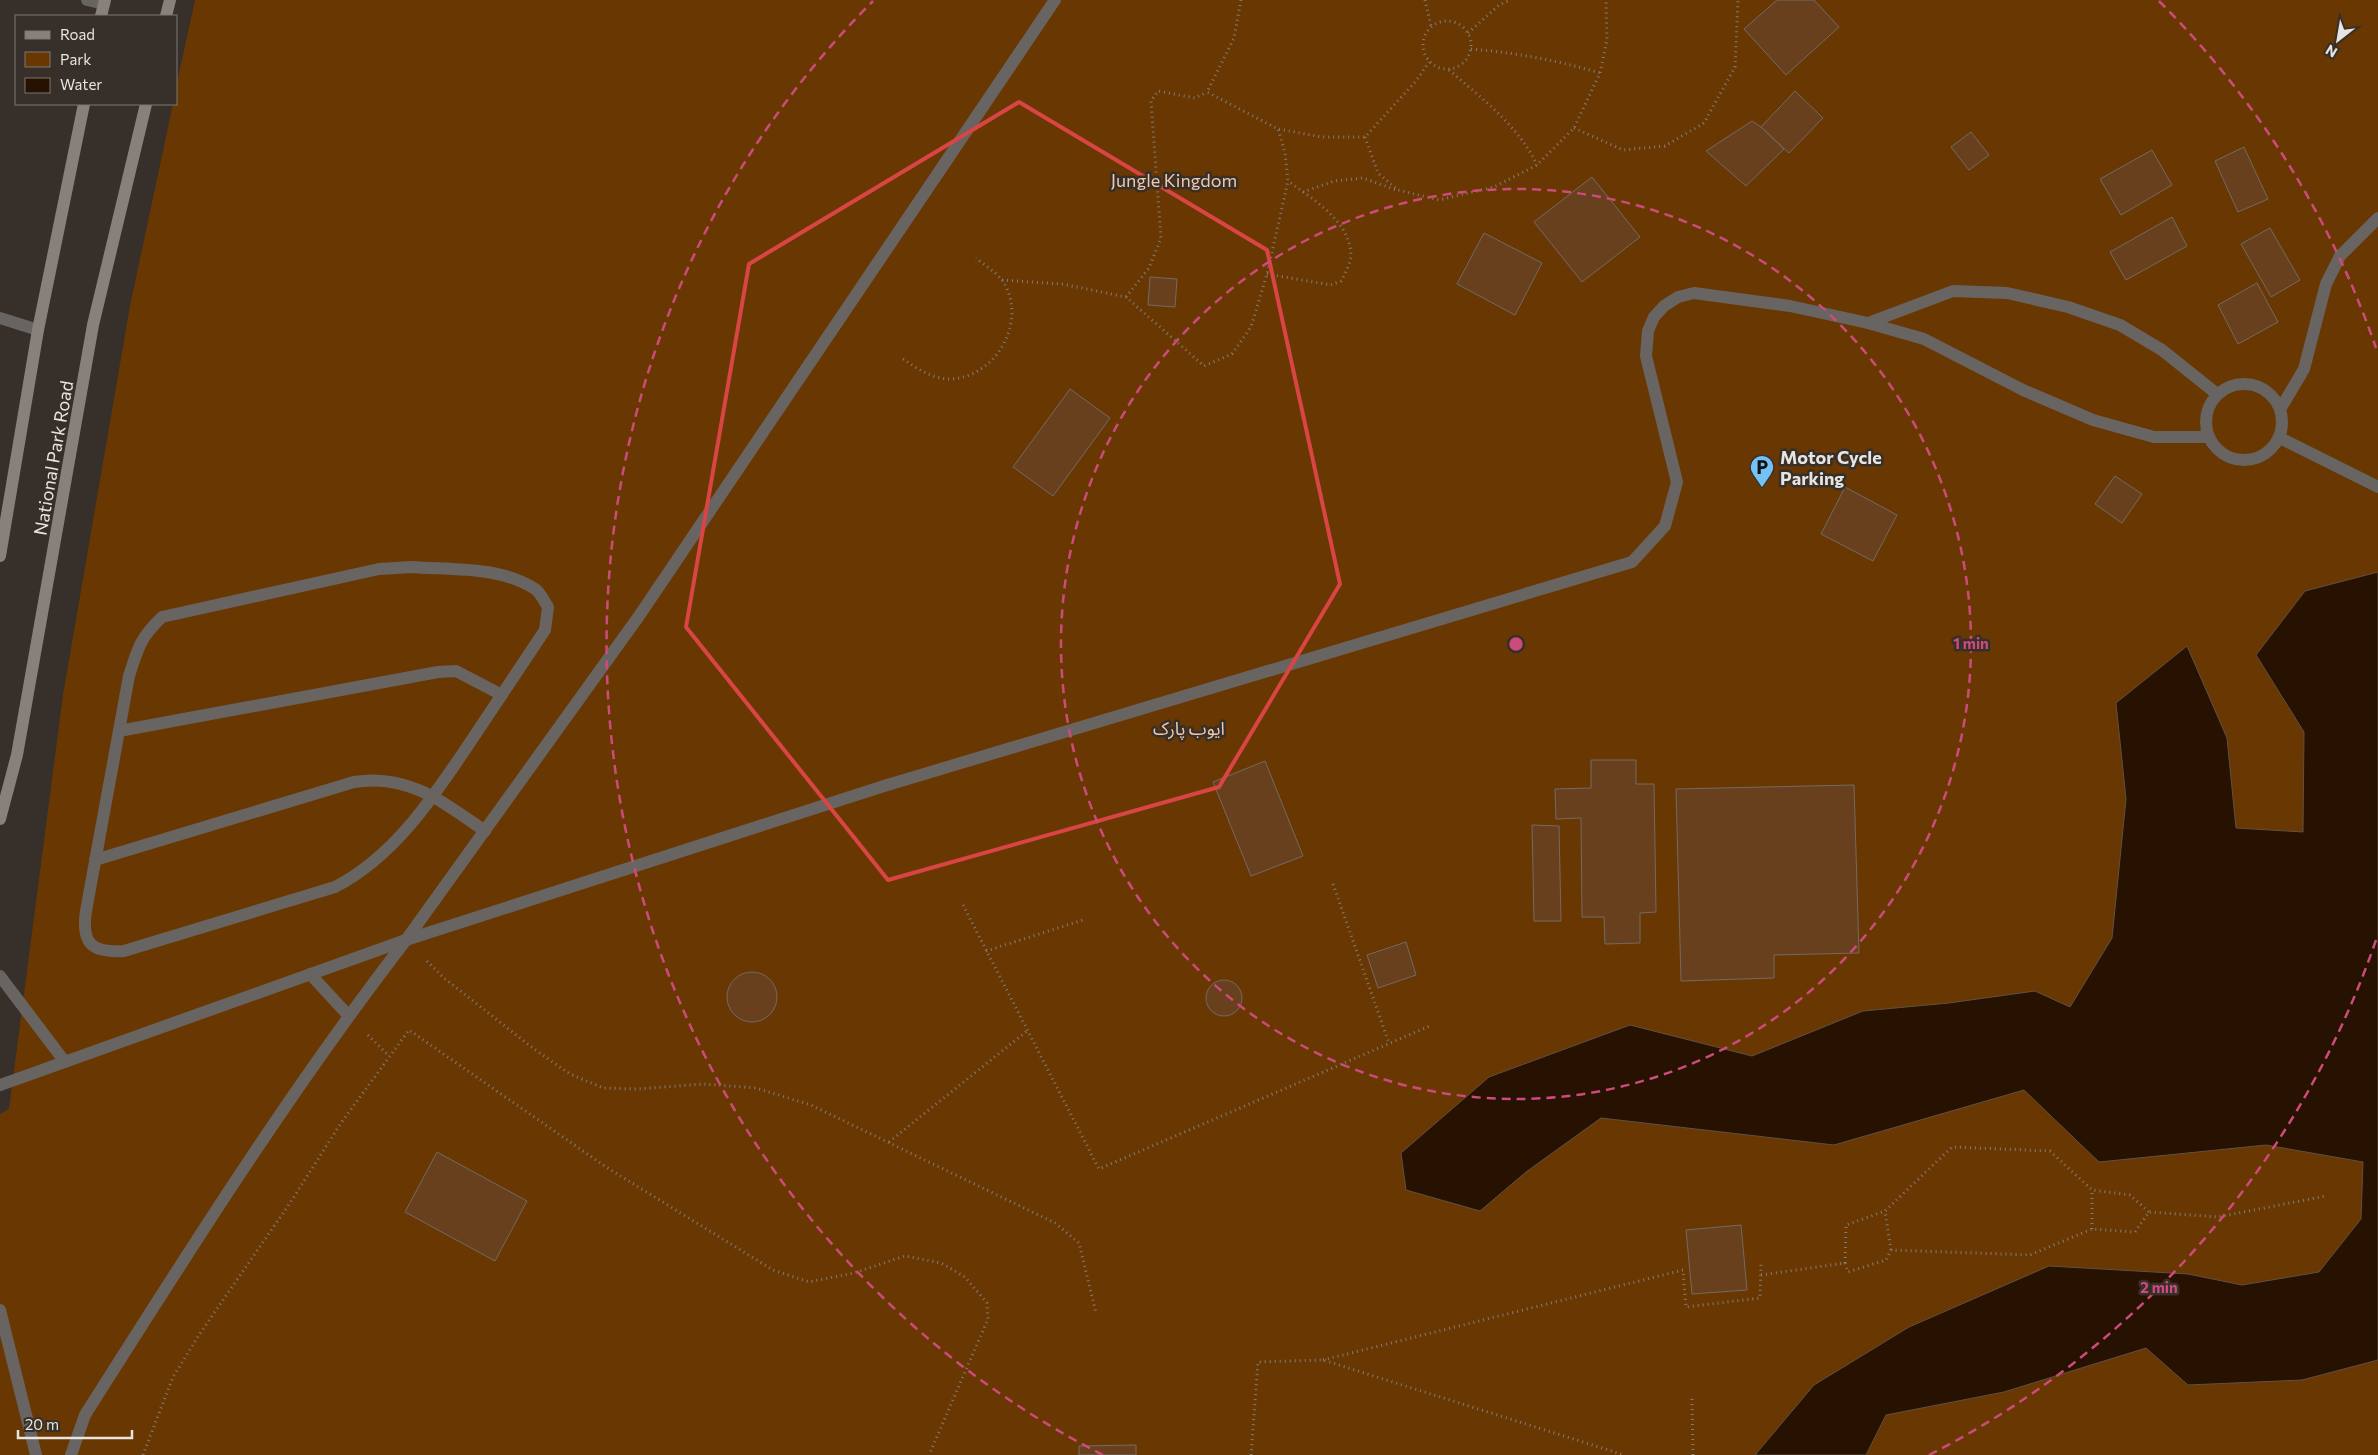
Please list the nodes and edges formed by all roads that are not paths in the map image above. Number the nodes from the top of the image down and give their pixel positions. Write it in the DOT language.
graph roads {
  1 [pos="87,0"];
  2 [pos="170,0"];
  3 [pos="1055,0"];
  4 [pos="103,7"];
  5 [pos="166,15"];
  6 [pos="84,105"];
  7 [pos="146,105"];
  8 [pos="2378,218"];
  9 [pos="0,318"];
  10 [pos="1868,323"];
  11 [pos="38,330"];
  12 [pos="2217,394"];
  13 [pos="2281,408"];
  14 [pos="2208,437"];
  15 [pos="2280,438"];
  16 [pos="2378,486"];
  17 [pos="0,556"];
  18 [pos="502,695"];
  19 [pos="119,731"];
  20 [pos="434,796"];
  21 [pos="0,819"];
  22 [pos="485,831"];
  23 [pos="95,860"];
  24 [pos="406,940"];
  25 [pos="310,974"];
  26 [pos="0,976"];
  27 [pos="348,1015"];
  28 [pos="65,1062"];
  29 [pos="0,1085"];
  30 [pos="0,1310"];
  31 [pos="36,1455"];
  32 [pos="71,1455"];
  1 -- 4 [label="street"];
  2 -- 5 [label="main road"];
  3 -- 22 [label="street"];
  6 -- 11 [label="main road, National Park Road"];
  7 -- 21 [label="main road, National Park Road"];
  8 -- 13 [label="street"];
  9 -- 11 [label="street"];
  10 -- 12 [label="street"];
  10 -- 14 [label="street"];
  10 -- 24 [label="street"];
  11 -- 17 [label="main road, National Park Road"];
  12 -- 13 [label="street"];
  12 -- 14 [label="street"];
  13 -- 15 [label="street"];
  14 -- 15 [label="street"];
  15 -- 16 [label="street"];
  18 -- 19 [label="street"];
  18 -- 19 [label="street"];
  18 -- 20 [label="street"];
  19 -- 23 [label="street"];
  20 -- 22 [label="street"];
  20 -- 23 [label="street"];
  20 -- 23 [label="street"];
  22 -- 24 [label="street"];
  24 -- 25 [label="street"];
  24 -- 27 [label="street"];
  25 -- 27 [label="street"];
  25 -- 28 [label="street"];
  26 -- 28 [label="street"];
  27 -- 32 [label="street"];
  28 -- 29 [label="street"];
  30 -- 31 [label="street"];
}
